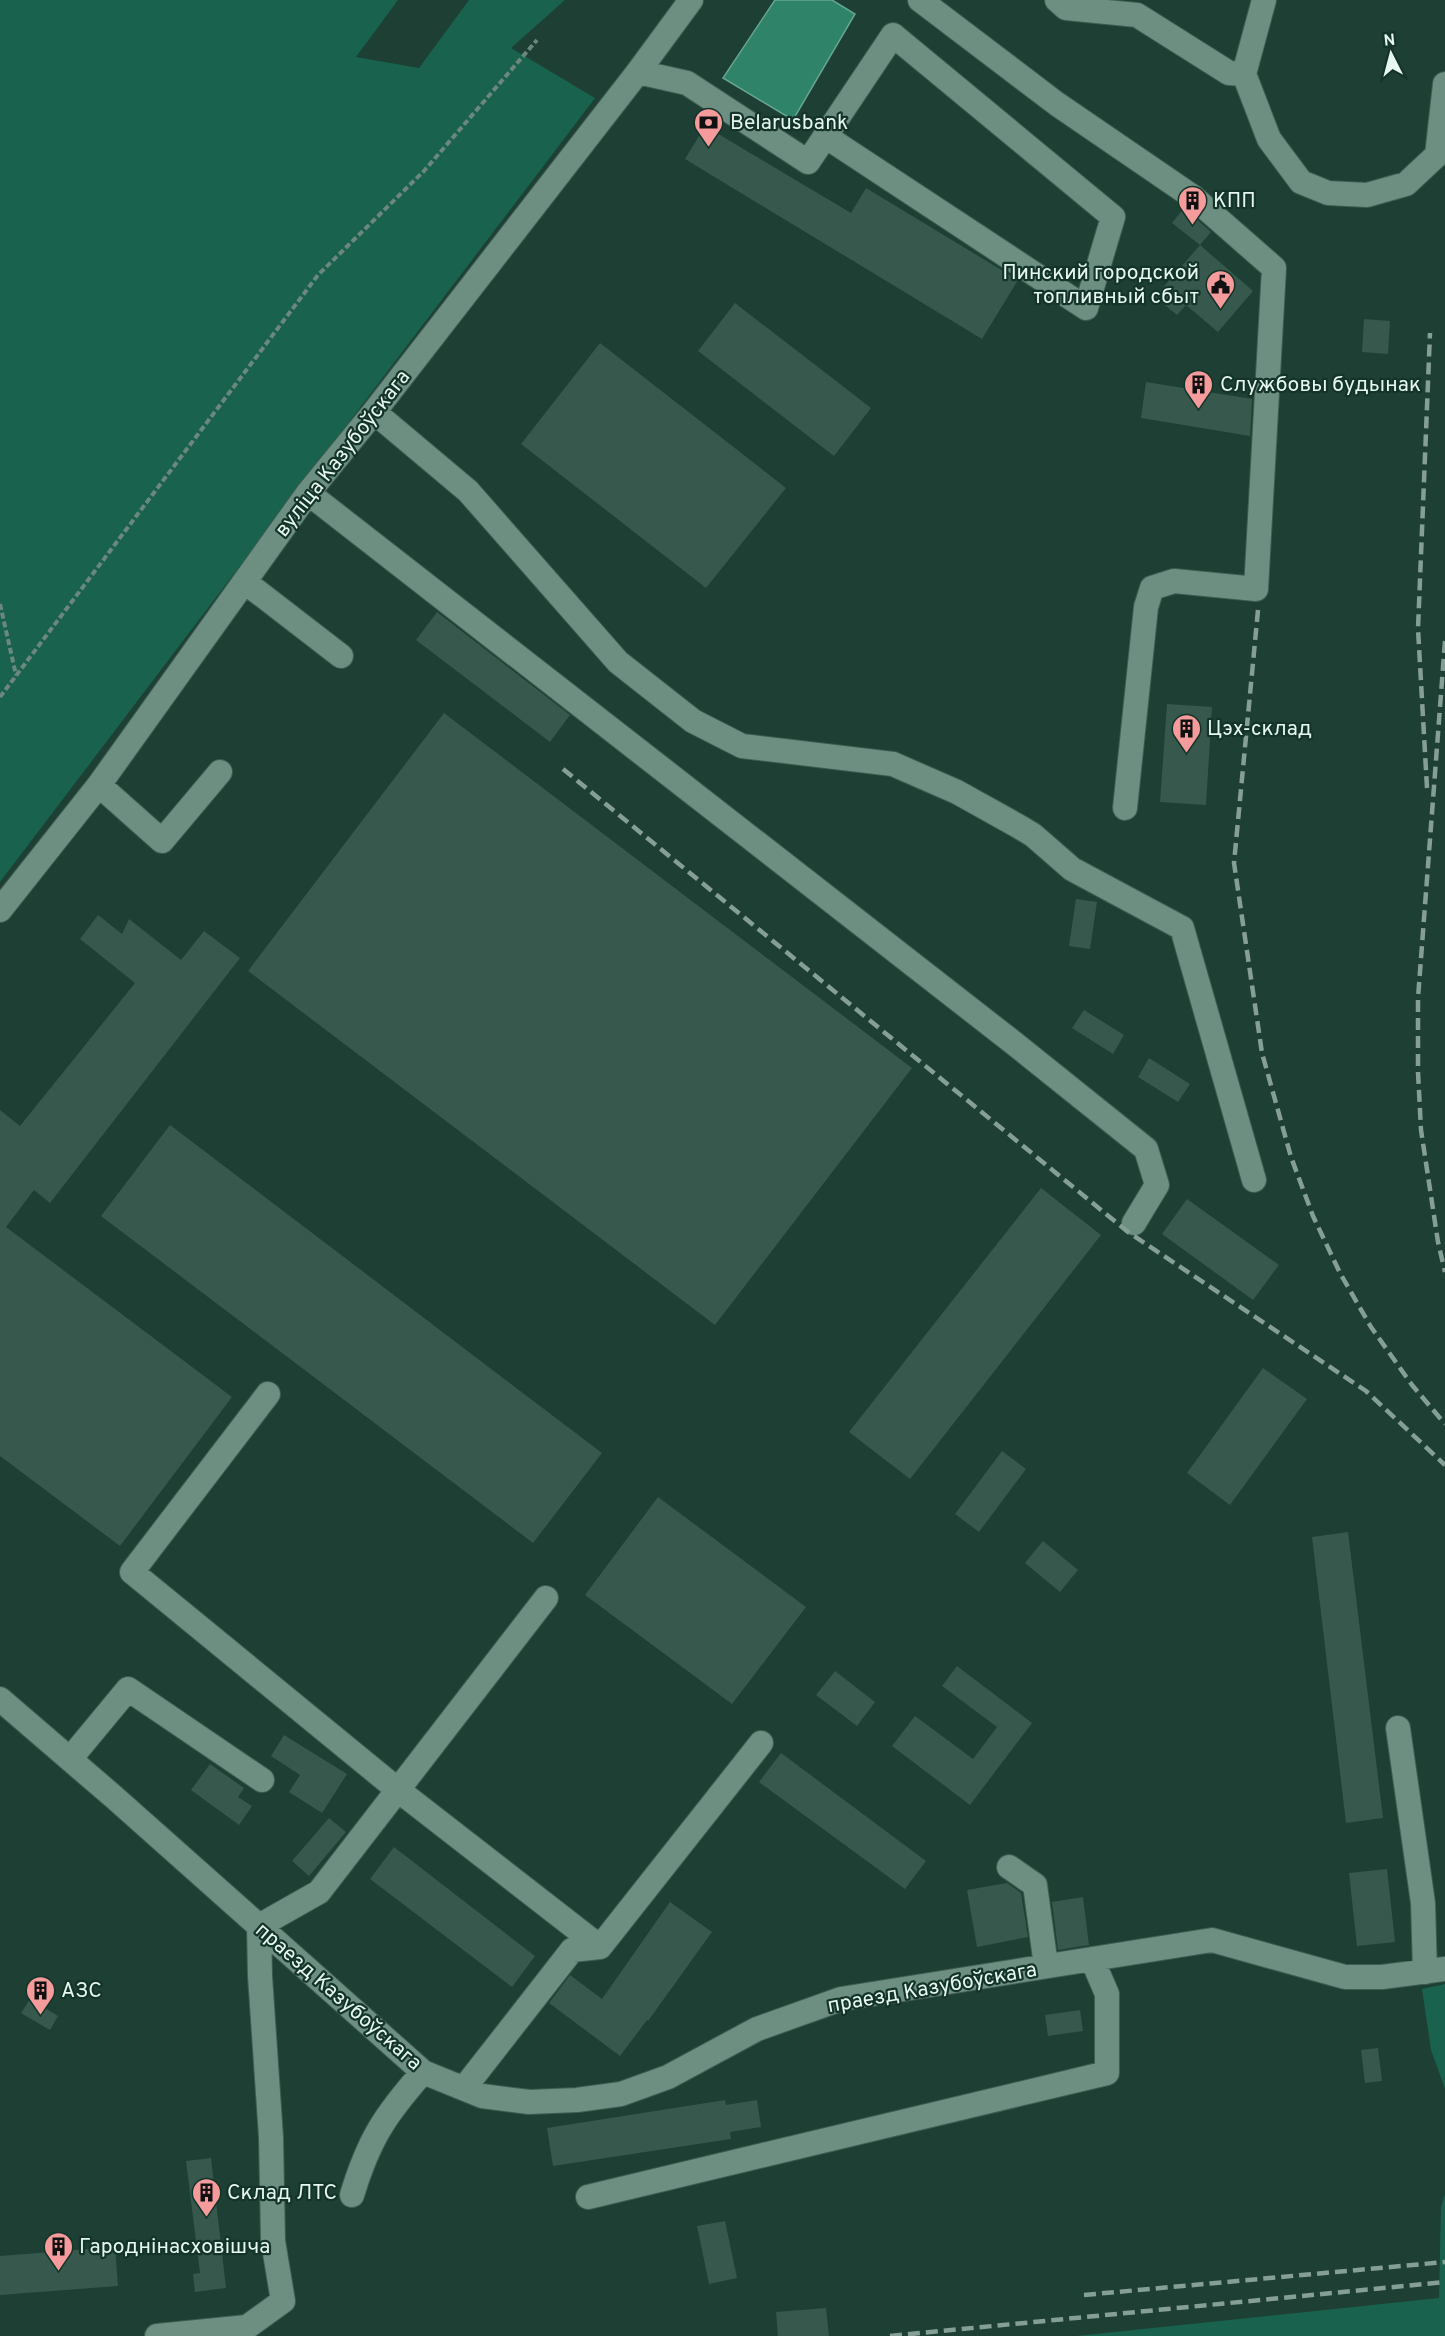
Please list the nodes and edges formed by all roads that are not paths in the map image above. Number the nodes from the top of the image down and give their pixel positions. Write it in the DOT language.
graph roads {
  1 [pos="691,0"];
  2 [pos="920,0"];
  3 [pos="1057,0"];
  4 [pos="1264,0"];
  5 [pos="638,72"];
  6 [pos="1244,74"];
  7 [pos="1445,84"];
  8 [pos="825,136"];
  9 [pos="374,412"];
  10 [pos="308,493"];
  11 [pos="246,582"];
  12 [pos="341,656"];
  13 [pos="220,772"];
  14 [pos="99,785"];
  15 [pos="1125,808"];
  16 [pos="0,910"];
  17 [pos="1254,1180"];
  18 [pos="1134,1223"];
  19 [pos="268,1394"];
  20 [pos="546,1598"];
  21 [pos="0,1699"];
  22 [pos="1398,1728"];
  23 [pos="761,1743"];
  24 [pos="70,1759"];
  25 [pos="262,1780"];
  26 [pos="399,1790"];
  27 [pos="1009,1867"];
  28 [pos="259,1926"];
  29 [pos="600,1947"];
  30 [pos="1092,1959"];
  31 [pos="1046,1966"];
  32 [pos="1435,1971"];
  33 [pos="423,2072"];
  34 [pos="465,2087"];
  35 [pos="352,2195"];
  36 [pos="588,2197"];
  37 [pos="247,2331"];
  38 [pos="156,2336"];
  1 -- 5 [label="street, вуліца Казубоўскага"];
  2 -- 15 [label="street"];
  3 -- 6 [label="street"];
  4 -- 6 [label="street"];
  5 -- 8 [label="street"];
  5 -- 9 [label="street, вуліца Казубоўскага"];
  6 -- 7 [label="street"];
  8 -- 8 [label="street"];
  9 -- 10 [label="street, вуліца Казубоўскага"];
  9 -- 17 [label="street"];
  10 -- 11 [label="street, вуліца Казубоўскага"];
  10 -- 18 [label="street"];
  11 -- 12 [label="street"];
  11 -- 14 [label="street, вуліца Казубоўскага"];
  13 -- 14 [label="street"];
  14 -- 16 [label="street, вуліца Казубоўскага"];
  19 -- 26 [label="street"];
  20 -- 26 [label="street"];
  21 -- 24 [label="street, праезд Казубоўскага"];
  22 -- 32 [label="street"];
  23 -- 29 [label="street"];
  24 -- 25 [label="street"];
  24 -- 28 [label="street, праезд Казубоўскага"];
  26 -- 28 [label="street"];
  26 -- 29 [label="street"];
  27 -- 31 [label="street"];
  28 -- 33 [label="street, праезд Казубоўскага"];
  28 -- 37 [label="street"];
  29 -- 34 [label="street"];
  30 -- 31 [label="street, праезд Казубоўскага"];
  30 -- 32 [label="street, праезд Казубоўскага"];
  30 -- 36 [label="street"];
  31 -- 34 [label="street, праезд Казубоўскага"];
  33 -- 34 [label="street, праезд Казубоўскага"];
  33 -- 35 [label="street"];
  37 -- 38 [label="street"];
}
